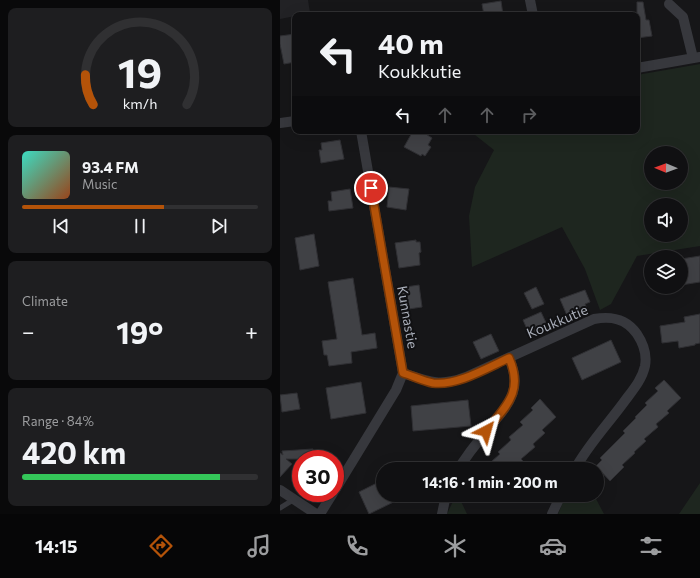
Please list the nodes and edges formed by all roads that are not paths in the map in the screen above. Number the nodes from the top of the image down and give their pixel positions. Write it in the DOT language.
graph roads {
  1 [pos="530,0"];
  2 [pos="669,4"];
  3 [pos="532,12"];
  4 [pos="696,57"];
  5 [pos="640,67"];
  6 [pos="292,121"];
  7 [pos="280,123"];
  8 [pos="362,134"];
  9 [pos="509,358"];
  10 [pos="403,373"];
  11 [pos="463,462"];
  12 [pos="579,462"];
  13 [pos="344,475"];
  14 [pos="280,490"];
  15 [pos="292,499"];
  16 [pos="292,501"];
  17 [pos="296,502"];
  18 [pos="327,502"];
  19 [pos="445,502"];
  20 [pos="557,502"];
  21 [pos="280,508"];
  22 [pos="316,514"];
  23 [pos="320,514"];
  24 [pos="442,514"];
  25 [pos="552,514"];
  1 -- 3 [label="street"];
  2 -- 4 [label="street"];
  4 -- 5 [label="street"];
  6 -- 7 [label="street"];
  8 -- 10 [label="street, Kunnastie"];
  9 -- 10 [label="street, Koukkutie"];
  9 -- 11 [label="street"];
  9 -- 12 [label="street, Koukkutie"];
  10 -- 13 [label="street"];
  14 -- 15 [label="street"];
  16 -- 21 [label="lane"];
  17 -- 22 [label="street"];
  18 -- 23 [label="street"];
  19 -- 24 [label="street"];
  20 -- 25 [label="street"];
}
